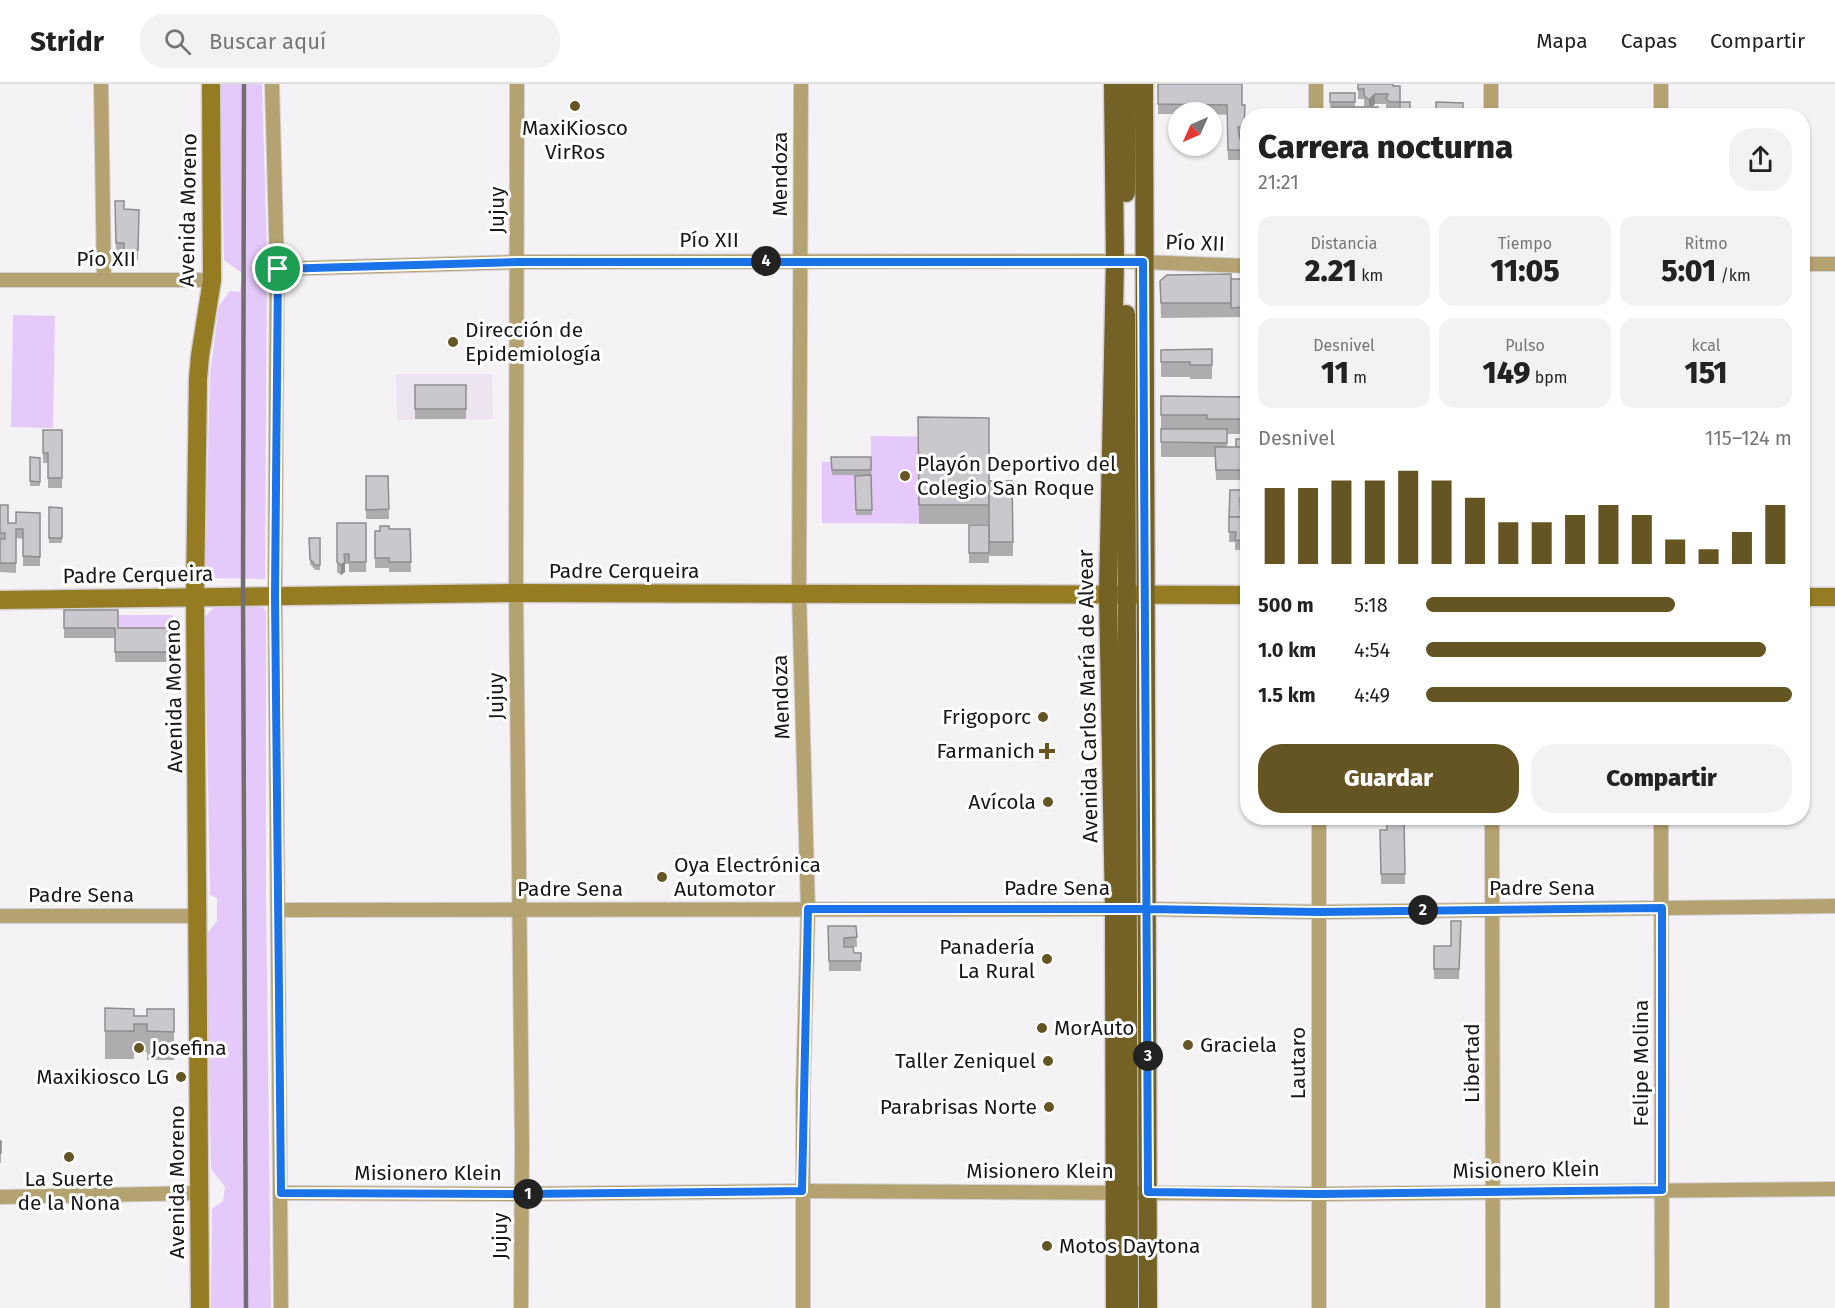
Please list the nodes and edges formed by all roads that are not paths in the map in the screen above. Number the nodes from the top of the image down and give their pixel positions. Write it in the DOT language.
graph roads {
  1 [pos="101,84"];
  2 [pos="211,84"];
  3 [pos="273,84"];
  4 [pos="517,84"];
  5 [pos="801,84"];
  6 [pos="1113,84"];
  7 [pos="1127,84"];
  8 [pos="1144,84"];
  9 [pos="1316,84"];
  10 [pos="1491,84"];
  11 [pos="1661,84"];
  12 [pos="1316,108"];
  13 [pos="1491,108"];
  14 [pos="1661,108"];
  15 [pos="801,261"];
  16 [pos="518,262"];
  17 [pos="1128,262"];
  18 [pos="1810,264"];
  19 [pos="1835,264"];
  20 [pos="1240,266"];
  21 [pos="278,269"];
  22 [pos="0,280"];
  23 [pos="104,280"];
  24 [pos="212,280"];
  25 [pos="516,593"];
  26 [pos="799,593"];
  27 [pos="1108,594"];
  28 [pos="1126,594"];
  29 [pos="1145,594"];
  30 [pos="1240,594"];
  31 [pos="275,596"];
  32 [pos="195,597"];
  33 [pos="1810,597"];
  34 [pos="1835,597"];
  35 [pos="0,600"];
  36 [pos="1319,825"];
  37 [pos="1492,825"];
  38 [pos="1661,825"];
  39 [pos="1835,906"];
  40 [pos="1662,908"];
  41 [pos="808,909"];
  42 [pos="1121,909"];
  43 [pos="1148,909"];
  44 [pos="1493,909"];
  45 [pos="278,910"];
  46 [pos="520,910"];
  47 [pos="1320,912"];
  48 [pos="0,916"];
  49 [pos="198,916"];
  50 [pos="1835,1189"];
  51 [pos="1662,1190"];
  52 [pos="802,1191"];
  53 [pos="1494,1191"];
  54 [pos="1122,1192"];
  55 [pos="1148,1192"];
  56 [pos="200,1193"];
  57 [pos="281,1193"];
  58 [pos="521,1194"];
  59 [pos="1319,1194"];
  60 [pos="0,1197"];
  61 [pos="200,1308"];
  62 [pos="281,1308"];
  63 [pos="521,1308"];
  64 [pos="803,1308"];
  65 [pos="1115,1308"];
  66 [pos="1129,1308"];
  67 [pos="1148,1308"];
  68 [pos="1319,1308"];
  69 [pos="1493,1308"];
  70 [pos="1662,1308"];
  1 -- 23 [label="street"];
  2 -- 24 [label="street, Avenida Moreno"];
  3 -- 21 [label="street"];
  4 -- 16 [label="street, Jujuy"];
  5 -- 15 [label="street, Mendoza"];
  6 -- 17 [label="main road, Avenida Carlos María de Alvear"];
  7 -- 17 [label="main road, Avenida Carlos María de Alvear"];
  8 -- 17 [label="main road, Avenida Carlos María de Alvear"];
  9 -- 12 [label="street"];
  10 -- 13 [label="street"];
  11 -- 14 [label="street"];
  15 -- 16 [label="street, Pío XII"];
  15 -- 17 [label="street, Pío XII"];
  15 -- 26 [label="street, Mendoza"];
  16 -- 21 [label="street, Pío XII"];
  16 -- 25 [label="street, Jujuy"];
  17 -- 20 [label="street, Pío XII"];
  17 -- 27 [label="main road, Avenida Carlos María de Alvear"];
  17 -- 28 [label="main road, Avenida Carlos María de Alvear"];
  17 -- 29 [label="main road, Avenida Carlos María de Alvear"];
  18 -- 19 [label="street"];
  21 -- 31 [label="street"];
  22 -- 23 [label="street, Pío XII"];
  23 -- 24 [label="street, Pío XII"];
  24 -- 32 [label="street, Avenida Moreno"];
  25 -- 26 [label="street, Padre Cerqueira"];
  25 -- 31 [label="street, Padre Cerqueira"];
  25 -- 46 [label="street, Jujuy"];
  26 -- 27 [label="street, Padre Cerqueira"];
  26 -- 41 [label="street, Mendoza"];
  27 -- 28 [label="street, Padre Cerqueira"];
  27 -- 42 [label="main road, Avenida Carlos María de Alvear"];
  28 -- 29 [label="street, Padre Cerqueira"];
  28 -- 42 [label="main road, Avenida Carlos María de Alvear"];
  29 -- 30 [label="street, Padre Cerqueira"];
  29 -- 43 [label="main road, Avenida Carlos María de Alvear"];
  31 -- 32 [label="street, Padre Cerqueira"];
  31 -- 45 [label="street"];
  32 -- 35 [label="street, Padre Cerqueira"];
  32 -- 49 [label="street, Avenida Moreno"];
  33 -- 34 [label="street"];
  36 -- 47 [label="street, Lautaro"];
  37 -- 44 [label="street, Libertad"];
  38 -- 40 [label="street, Felipe Molina"];
  39 -- 40 [label="street, Padre Sena"];
  40 -- 44 [label="street, Padre Sena"];
  40 -- 51 [label="street, Felipe Molina"];
  41 -- 42 [label="street, Padre Sena"];
  41 -- 46 [label="street, Padre Sena"];
  41 -- 52 [label="street, Mendoza"];
  42 -- 43 [label="street, Padre Sena"];
  42 -- 54 [label="main road, Avenida Carlos María de Alvear"];
  43 -- 47 [label="street, Padre Sena"];
  43 -- 55 [label="main road, Avenida Carlos María de Alvear"];
  44 -- 47 [label="street, Padre Sena"];
  44 -- 53 [label="street, Libertad"];
  45 -- 46 [label="street, Padre Sena"];
  45 -- 57 [label="street"];
  46 -- 58 [label="street, Jujuy"];
  47 -- 59 [label="street, Lautaro"];
  48 -- 49 [label="street, Padre Sena"];
  49 -- 56 [label="street, Avenida Moreno"];
  50 -- 51 [label="street, Misionero Klein"];
  51 -- 53 [label="street, Misionero Klein"];
  51 -- 70 [label="street, Felipe Molina"];
  52 -- 54 [label="street, Misionero Klein"];
  52 -- 58 [label="street, Misionero Klein"];
  52 -- 64 [label="street, Mendoza"];
  53 -- 59 [label="street, Misionero Klein"];
  53 -- 69 [label="street, Libertad"];
  54 -- 55 [label="street, Misionero Klein"];
  54 -- 65 [label="main road, Avenida Carlos María de Alvear"];
  54 -- 66 [label="main road, Avenida Carlos María de Alvear"];
  55 -- 59 [label="street, Misionero Klein"];
  55 -- 67 [label="main road, Avenida Carlos María de Alvear"];
  56 -- 60 [label="street"];
  56 -- 61 [label="street, Avenida Moreno"];
  57 -- 58 [label="street, Misionero Klein"];
  57 -- 62 [label="street"];
  58 -- 63 [label="street, Jujuy"];
  59 -- 68 [label="street, Lautaro"];
}
